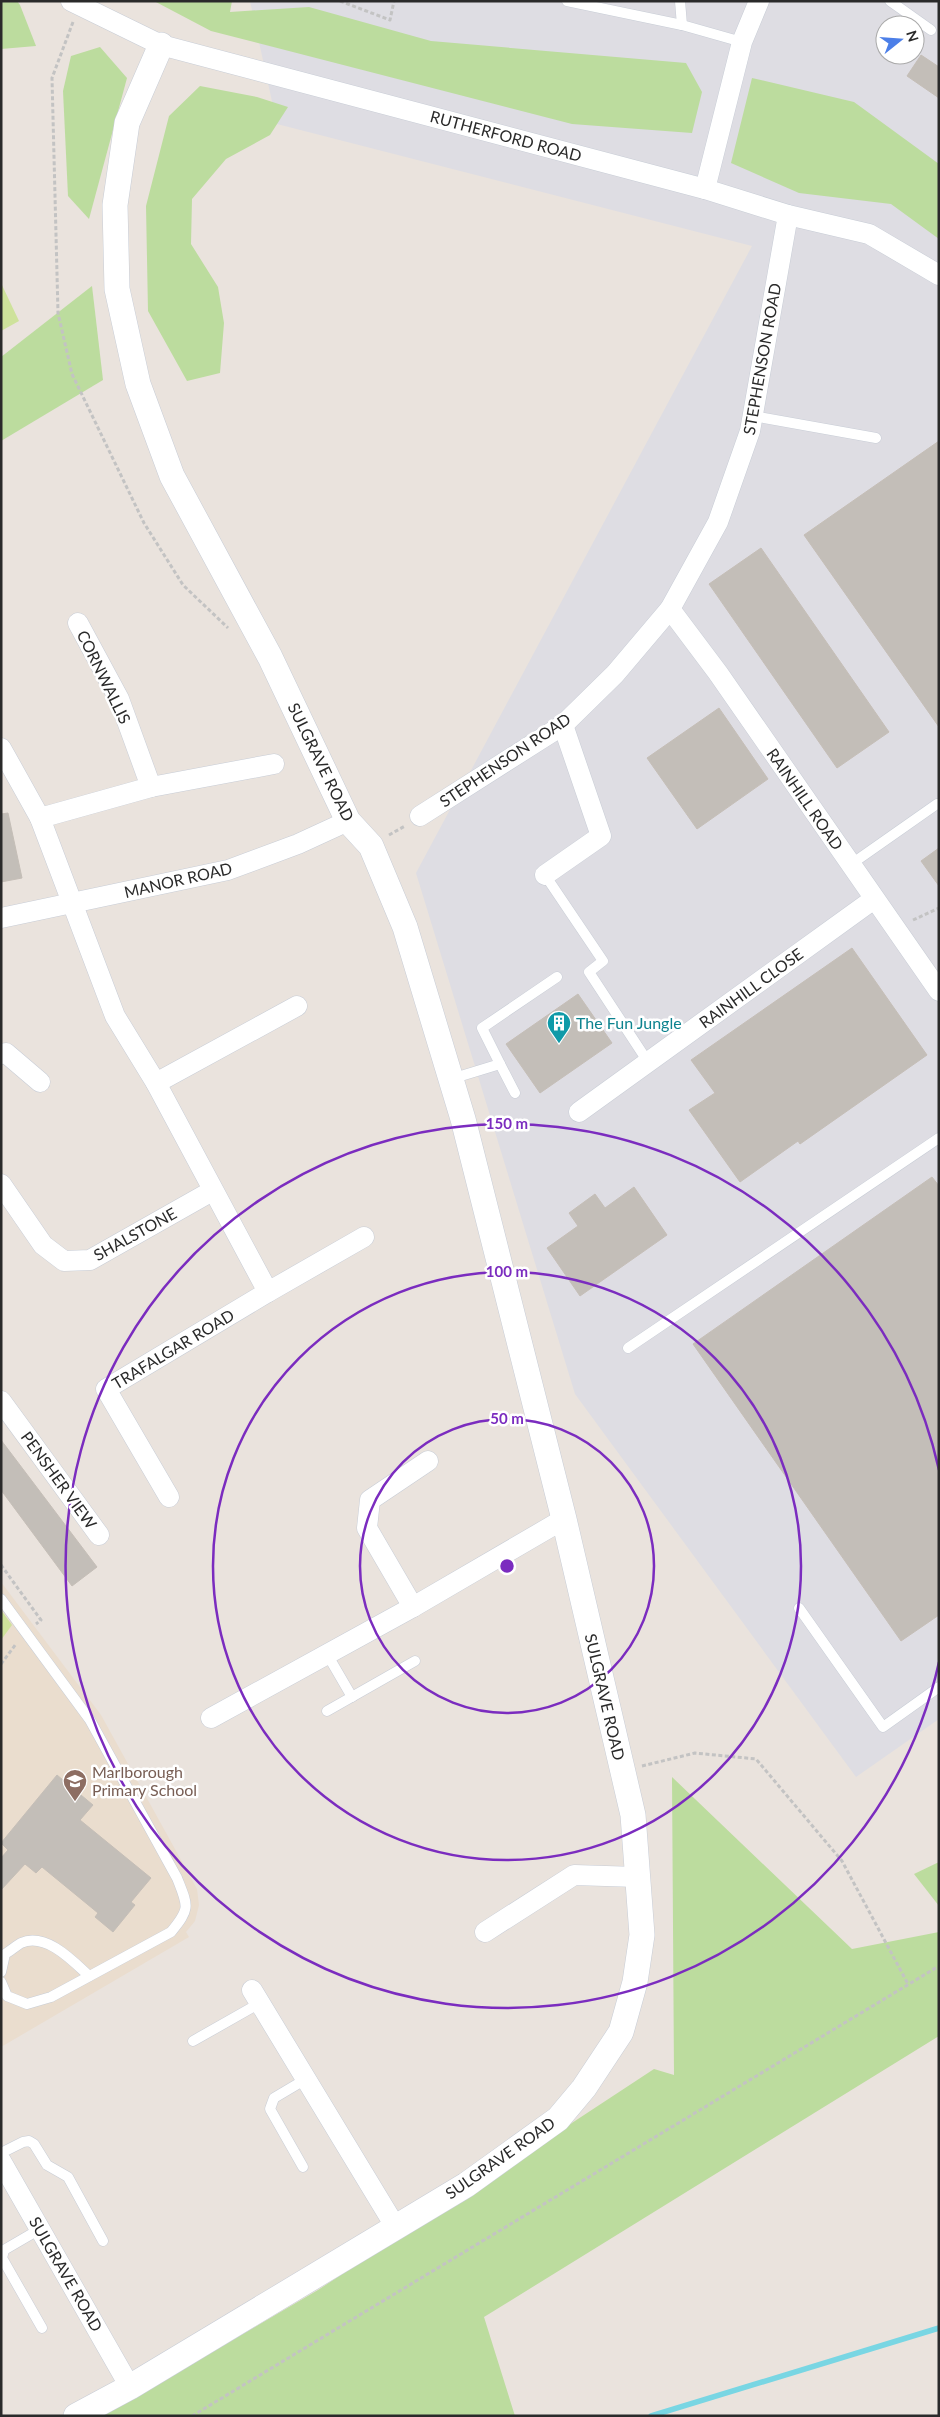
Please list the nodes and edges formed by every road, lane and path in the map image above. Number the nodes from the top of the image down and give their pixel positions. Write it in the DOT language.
graph roads {
  1 [pos="71,1"];
  2 [pos="340,1"];
  3 [pos="394,1"];
  4 [pos="567,1"];
  5 [pos="680,1"];
  6 [pos="760,1"];
  7 [pos="890,1"];
  8 [pos="682,25"];
  9 [pos="930,30"];
  10 [pos="742,42"];
  11 [pos="161,45"];
  12 [pos="705,189"];
  13 [pos="788,215"];
  14 [pos="939,275"];
  15 [pos="753,416"];
  16 [pos="876,438"];
  17 [pos="670,608"];
  18 [pos="78,623"];
  19 [pos="563,725"];
  20 [pos="1,748"];
  21 [pos="274,764"];
  22 [pos="151,787"];
  23 [pos="937,804"];
  24 [pos="420,816"];
  25 [pos="40,818"];
  26 [pos="348,821"];
  27 [pos="372,846"];
  28 [pos="850,865"];
  29 [pos="545,875"];
  30 [pos="874,899"];
  31 [pos="72,903"];
  32 [pos="939,908"];
  33 [pos="1,918"];
  34 [pos="895,929"];
  35 [pos="557,976"];
  36 [pos="939,991"];
  37 [pos="297,1006"];
  38 [pos="1,1054"];
  39 [pos="648,1062"];
  40 [pos="500,1064"];
  41 [pos="451,1079"];
  42 [pos="40,1082"];
  43 [pos="156,1083"];
  44 [pos="515,1093"];
  45 [pos="579,1112"];
  46 [pos="939,1138"];
  47 [pos="1,1184"];
  48 [pos="212,1191"];
  49 [pos="364,1237"];
  50 [pos="268,1292"];
  51 [pos="628,1348"];
  52 [pos="1,1401"];
  53 [pos="428,1460"];
  54 [pos="170,1497"];
  55 [pos="564,1519"];
  56 [pos="99,1536"];
  57 [pos="1,1566"];
  58 [pos="1,1600"];
  59 [pos="413,1607"];
  60 [pos="799,1608"];
  61 [pos="41,1620"];
  62 [pos="327,1654"];
  63 [pos="415,1661"];
  64 [pos="939,1687"];
  65 [pos="352,1697"];
  66 [pos="327,1711"];
  67 [pos="211,1718"];
  68 [pos="623,1771"];
  69 [pos="637,1877"];
  70 [pos="485,1932"];
  71 [pos="939,1966"];
  72 [pos="1,1972"];
  73 [pos="89,1976"];
  74 [pos="1,1982"];
  75 [pos="908,1984"];
  76 [pos="256,1997"];
  77 [pos="194,2041"];
  78 [pos="306,2079"];
  79 [pos="1,2154"];
  80 [pos="1,2162"];
  81 [pos="303,2167"];
  82 [pos="396,2226"];
  83 [pos="40,2229"];
  84 [pos="103,2242"];
  85 [pos="42,2328"];
  86 [pos="130,2387"];
  87 [pos="76,2416"];
  88 [pos="192,2416"];
  1 -- 11 [label="street, RUTHERFORD ROAD"];
  2 -- 3 [label="path"];
  4 -- 8 [label="lane"];
  5 -- 8 [label="lane"];
  6 -- 10 [label="street"];
  7 -- 9 [label="lane"];
  8 -- 10 [label="lane"];
  10 -- 12 [label="street"];
  11 -- 12 [label="street, RUTHERFORD ROAD"];
  11 -- 26 [label="street, SULGRAVE ROAD"];
  12 -- 13 [label="street, RUTHERFORD ROAD"];
  13 -- 14 [label="street, RUTHERFORD ROAD"];
  13 -- 15 [label="street, STEPHENSON ROAD"];
  15 -- 16 [label="lane"];
  15 -- 17 [label="street, STEPHENSON ROAD"];
  17 -- 19 [label="street, STEPHENSON ROAD"];
  17 -- 28 [label="street, RAINHILL ROAD"];
  18 -- 22 [label="street, CORNWALLIS"];
  19 -- 24 [label="street, STEPHENSON ROAD"];
  19 -- 29 [label="street"];
  20 -- 25 [label="street"];
  21 -- 22 [label="street"];
  22 -- 25 [label="street"];
  23 -- 28 [label="lane"];
  24 -- 27 [label="path"];
  25 -- 31 [label="street"];
  26 -- 27 [label="street, SULGRAVE ROAD"];
  26 -- 31 [label="street, MANOR ROAD"];
  27 -- 41 [label="street, SULGRAVE ROAD"];
  28 -- 30 [label="street, RAINHILL ROAD"];
  29 -- 39 [label="lane"];
  30 -- 34 [label="street, RAINHILL ROAD"];
  30 -- 39 [label="street, RAINHILL CLOSE"];
  31 -- 33 [label="street, MANOR ROAD"];
  31 -- 43 [label="street"];
  32 -- 34 [label="path"];
  34 -- 36 [label="street, RAINHILL ROAD"];
  35 -- 40 [label="lane"];
  37 -- 43 [label="street"];
  38 -- 42 [label="street"];
  39 -- 45 [label="street, RAINHILL CLOSE"];
  40 -- 41 [label="lane"];
  40 -- 44 [label="lane"];
  41 -- 55 [label="street, SULGRAVE ROAD"];
  43 -- 48 [label="street"];
  46 -- 51 [label="lane"];
  47 -- 48 [label="street, SHALSTONE"];
  48 -- 50 [label="street"];
  49 -- 50 [label="street, TRAFALGAR ROAD"];
  50 -- 54 [label="street, TRAFALGAR ROAD"];
  52 -- 56 [label="street, PENSHER VIEW"];
  53 -- 59 [label="street"];
  55 -- 59 [label="street"];
  55 -- 68 [label="street, SULGRAVE ROAD"];
  57 -- 61 [label="path"];
  58 -- 73 [label="lane"];
  59 -- 62 [label="street"];
  60 -- 64 [label="lane"];
  62 -- 65 [label="lane"];
  62 -- 67 [label="street"];
  63 -- 65 [label="lane"];
  65 -- 66 [label="lane"];
  68 -- 69 [label="street, SULGRAVE ROAD"];
  68 -- 75 [label="path"];
  69 -- 70 [label="street"];
  69 -- 82 [label="street, SULGRAVE ROAD"];
  71 -- 75 [label="path"];
  72 -- 73 [label="lane"];
  73 -- 74 [label="lane"];
  75 -- 88 [label="path"];
  76 -- 77 [label="lane"];
  76 -- 78 [label="street"];
  78 -- 81 [label="lane"];
  78 -- 82 [label="street"];
  79 -- 84 [label="lane"];
  80 -- 83 [label="street, SULGRAVE ROAD"];
  82 -- 86 [label="street, SULGRAVE ROAD"];
  83 -- 85 [label="lane"];
  83 -- 86 [label="street, SULGRAVE ROAD"];
  86 -- 87 [label="street, SULGRAVE ROAD"];
}
